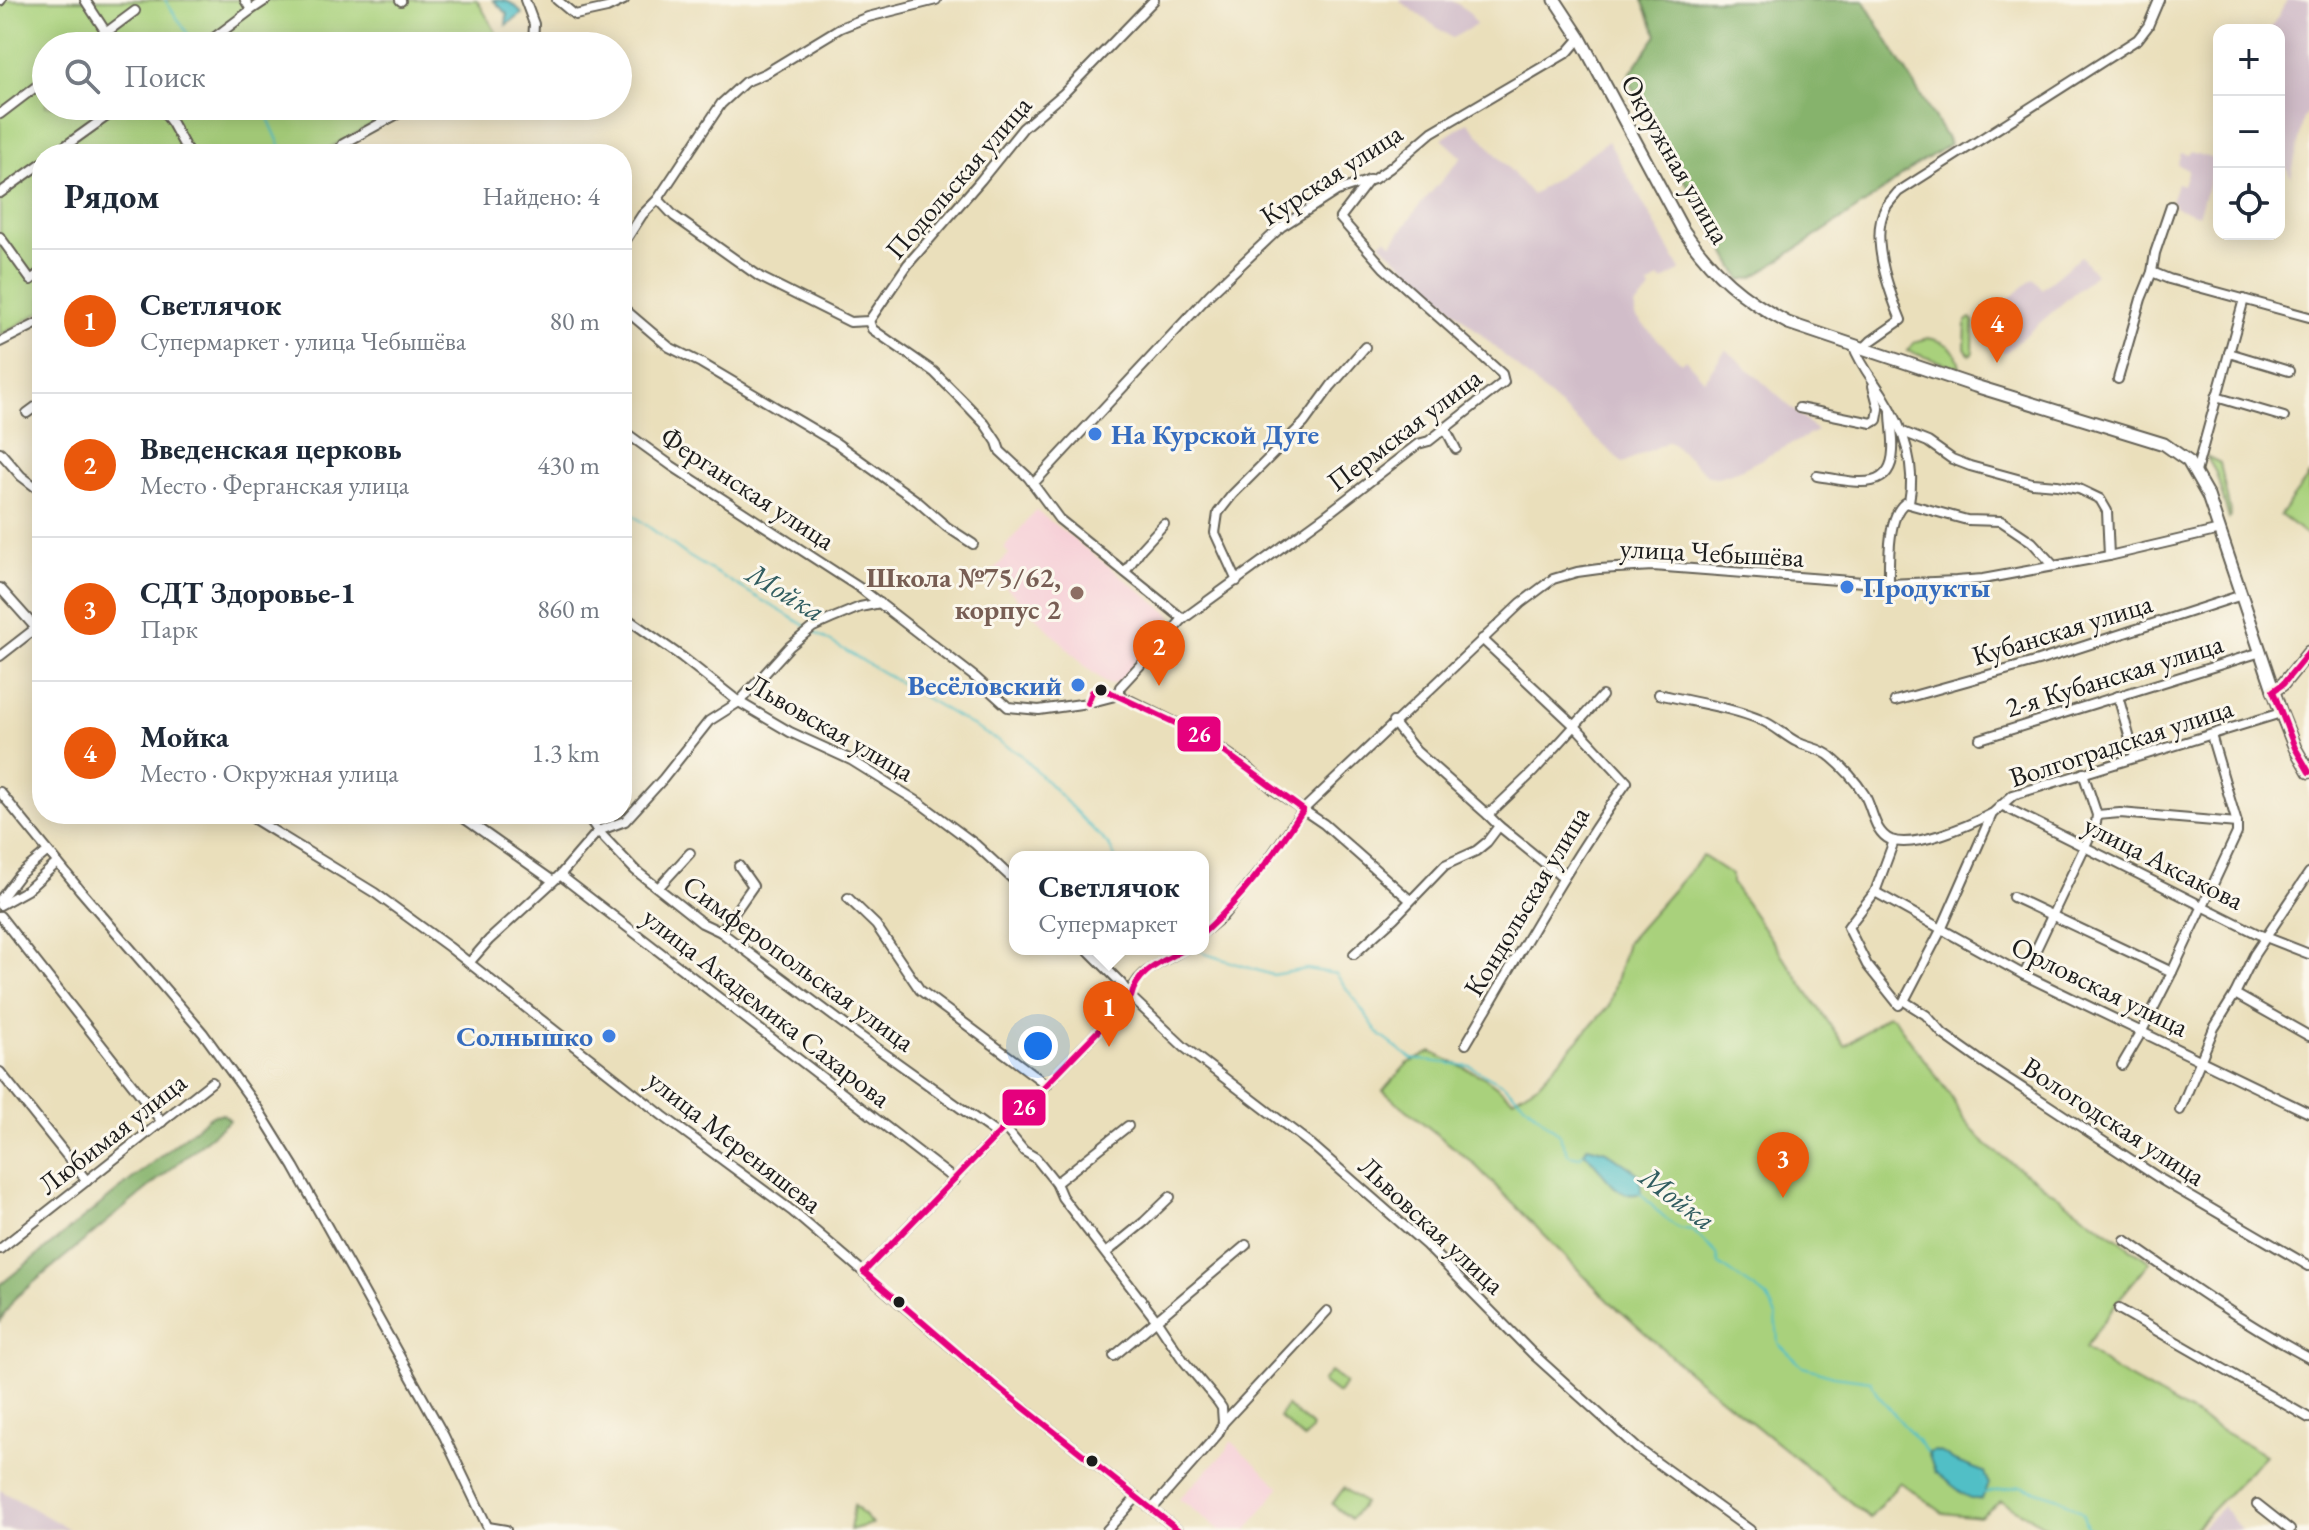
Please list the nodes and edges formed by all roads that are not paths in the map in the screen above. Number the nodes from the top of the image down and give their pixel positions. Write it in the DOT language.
graph roads {
  1 [pos="85,0"];
  2 [pos="245,0"];
  3 [pos="266,0"];
  4 [pos="525,0"];
  5 [pos="557,0"];
  6 [pos="624,0"];
  7 [pos="936,0"];
  8 [pos="1154,0"];
  9 [pos="1555,0"];
  10 [pos="2159,0"];
  11 [pos="251,10"];
  12 [pos="135,11"];
  13 [pos="105,32"];
  14 [pos="107,32"];
  15 [pos="222,32"];
  16 [pos="534,32"];
  17 [pos="1580,38"];
  18 [pos="32,90"];
  19 [pos="0,114"];
  20 [pos="101,120"];
  21 [pos="170,120"];
  22 [pos="387,120"];
  23 [pos="68,144"];
  24 [pos="184,144"];
  25 [pos="343,144"];
  26 [pos="32,170"];
  27 [pos="1369,180"];
  28 [pos="0,193"];
  29 [pos="658,199"];
  30 [pos="2171,206"];
  31 [pos="632,230"];
  32 [pos="0,237"];
  33 [pos="2152,272"];
  34 [pos="32,279"];
  35 [pos="2244,299"];
  36 [pos="632,316"];
  37 [pos="2309,317"];
  38 [pos="869,321"];
  39 [pos="32,327"];
  40 [pos="0,342"];
  41 [pos="1859,346"];
  42 [pos="1365,347"];
  43 [pos="2229,353"];
  44 [pos="2289,371"];
  45 [pos="2118,379"];
  46 [pos="1872,382"];
  47 [pos="2216,397"];
  48 [pos="1799,408"];
  49 [pos="32,409"];
  50 [pos="1891,412"];
  51 [pos="27,413"];
  52 [pos="2284,417"];
  53 [pos="1445,428"];
  54 [pos="1903,432"];
  55 [pos="632,437"];
  56 [pos="1456,449"];
  57 [pos="0,452"];
  58 [pos="2196,472"];
  59 [pos="1817,476"];
  60 [pos="32,483"];
  61 [pos="1033,484"];
  62 [pos="1909,502"];
  63 [pos="1164,524"];
  64 [pos="2220,530"];
  65 [pos="973,544"];
  66 [pos="2109,556"];
  67 [pos="2054,566"];
  68 [pos="1125,572"];
  69 [pos="1237,581"];
  70 [pos="1889,584"];
  71 [pos="0,588"];
  72 [pos="2242,595"];
  73 [pos="880,603"];
  74 [pos="1183,619"];
  75 [pos="632,622"];
  76 [pos="32,624"];
  77 [pos="32,638"];
  78 [pos="1482,639"];
  79 [pos="2261,652"];
  80 [pos="2309,652"];
  81 [pos="0,656"];
  82 [pos="2273,691"];
  83 [pos="1659,694"];
  84 [pos="1119,695"];
  85 [pos="1602,696"];
  86 [pos="2118,696"];
  87 [pos="1895,701"];
  88 [pos="739,702"];
  89 [pos="2281,713"];
  90 [pos="1393,722"];
  91 [pos="1575,726"];
  92 [pos="2211,735"];
  93 [pos="1980,739"];
  94 [pos="2135,757"];
  95 [pos="2309,772"];
  96 [pos="2083,773"];
  97 [pos="0,792"];
  98 [pos="2001,805"];
  99 [pos="1303,810"];
  100 [pos="632,813"];
  101 [pos="1992,814"];
  102 [pos="1488,815"];
  103 [pos="2097,815"];
  104 [pos="2237,823"];
  105 [pos="262,824"];
  106 [pos="473,824"];
  107 [pos="593,824"];
  108 [pos="617,824"];
  109 [pos="1499,826"];
  110 [pos="598,831"];
  111 [pos="1894,841"];
  112 [pos="2084,847"];
  113 [pos="48,851"];
  114 [pos="690,853"];
  115 [pos="57,863"];
  116 [pos="739,866"];
  117 [pos="2309,873"];
  118 [pos="1009,875"];
  119 [pos="556,878"];
  120 [pos="1563,878"];
  121 [pos="659,887"];
  122 [pos="1875,892"];
  123 [pos="2013,897"];
  124 [pos="848,898"];
  125 [pos="1410,900"];
  126 [pos="0,902"];
  127 [pos="2202,906"];
  128 [pos="0,916"];
  129 [pos="2053,916"];
  130 [pos="1209,928"];
  131 [pos="1941,930"];
  132 [pos="721,932"];
  133 [pos="2266,938"];
  134 [pos="1354,954"];
  135 [pos="2309,954"];
  136 [pos="1093,955"];
  137 [pos="1174,955"];
  138 [pos="469,963"];
  139 [pos="2172,972"];
  140 [pos="2024,975"];
  141 [pos="2235,994"];
  142 [pos="1131,997"];
  143 [pos="1902,1003"];
  144 [pos="2142,1031"];
  145 [pos="2309,1036"];
  146 [pos="1466,1044"];
  147 [pos="2202,1060"];
  148 [pos="2122,1065"];
  149 [pos="0,1072"];
  150 [pos="212,1082"];
  151 [pos="1047,1085"];
  152 [pos="2180,1110"];
  153 [pos="2309,1113"];
  154 [pos="162,1122"];
  155 [pos="1128,1126"];
  156 [pos="1001,1131"];
  157 [pos="955,1180"];
  158 [pos="87,1181"];
  159 [pos="1056,1183"];
  160 [pos="1170,1197"];
  161 [pos="2125,1240"];
  162 [pos="1,1245"];
  163 [pos="1246,1245"];
  164 [pos="1106,1253"];
  165 [pos="2309,1266"];
  166 [pos="864,1272"];
  167 [pos="2119,1309"];
  168 [pos="1327,1311"];
  169 [pos="1157,1321"];
  170 [pos="1114,1356"];
  171 [pos="2309,1358"];
  172 [pos="2309,1418"];
  173 [pos="1223,1423"];
  174 [pos="1137,1497"];
  175 [pos="2257,1504"];
  176 [pos="1152,1509"];
  177 [pos="488,1529"];
  178 [pos="506,1530"];
  179 [pos="1107,1530"];
  180 [pos="1178,1530"];
  181 [pos="1750,1530"];
  182 [pos="2290,1530"];
  1 -- 13 [label="street"];
  2 -- 11 [label="street"];
  3 -- 11 [label="street"];
  4 -- 16 [label="street"];
  5 -- 6 [label="street"];
  7 -- 29 [label="street"];
  8 -- 38 [label="street, Подольская улица"];
  9 -- 17 [label="main road, Окружная улица"];
  10 -- 41 [label="street"];
  11 -- 15 [label="street"];
  12 -- 14 [label="street"];
  17 -- 27 [label="street, Курская улица"];
  17 -- 41 [label="main road, Окружная улица"];
  18 -- 19 [label="street"];
  20 -- 23 [label="street"];
  21 -- 24 [label="street"];
  22 -- 25 [label="street"];
  26 -- 28 [label="street"];
  27 -- 53 [label="street, Пермская улица"];
  27 -- 61 [label="street, Курская улица"];
  29 -- 31 [label="street"];
  29 -- 38 [label="street"];
  30 -- 33 [label="street"];
  32 -- 34 [label="street"];
  33 -- 35 [label="street"];
  33 -- 45 [label="street"];
  35 -- 37 [label="street"];
  35 -- 43 [label="street"];
  36 -- 65 [label="street"];
  38 -- 61 [label="street"];
  39 -- 40 [label="street"];
  41 -- 46 [label="street"];
  41 -- 58 [label="main road, Окружная улица"];
  42 -- 69 [label="street"];
  43 -- 44 [label="street"];
  43 -- 47 [label="street"];
  46 -- 48 [label="street"];
  46 -- 50 [label="street"];
  47 -- 52 [label="street"];
  47 -- 58 [label="street"];
  49 -- 51 [label="street"];
  50 -- 54 [label="street"];
  50 -- 59 [label="street"];
  53 -- 56 [label="street"];
  53 -- 69 [label="street, Пермская улица"];
  54 -- 62 [label="street"];
  54 -- 66 [label="street"];
  55 -- 73 [label="street, Ферганская улица"];
  57 -- 60 [label="street"];
  58 -- 64 [label="main road, Окружная улица"];
  61 -- 68 [label="street"];
  62 -- 67 [label="street"];
  62 -- 70 [label="street"];
  63 -- 68 [label="street"];
  64 -- 66 [label="street, улица Чебышёва"];
  64 -- 72 [label="main road, Окружная улица"];
  66 -- 67 [label="street, улица Чебышёва"];
  67 -- 70 [label="street, улица Чебышёва"];
  68 -- 74 [label="street"];
  69 -- 74 [label="street, Пермская улица"];
  70 -- 78 [label="street, улица Чебышёва"];
  71 -- 76 [label="street"];
  72 -- 79 [label="main road, Окружная улица"];
  72 -- 87 [label="street, Кубанская улица"];
  73 -- 84 [label="street, Ферганская улица"];
  73 -- 88 [label="street"];
  74 -- 84 [label="street, Пермская улица"];
  75 -- 88 [label="street, Львовская улица"];
  77 -- 81 [label="street"];
  78 -- 90 [label="street, улица Чебышёва"];
  78 -- 91 [label="street"];
  79 -- 82 [label="main road, Окружная улица"];
  79 -- 86 [label="street, 2-я Кубанская улица"];
  80 -- 82 [label="main road"];
  82 -- 89 [label="main road, Окружная улица"];
  83 -- 111 [label="street"];
  84 -- 99 [label="street"];
  85 -- 91 [label="street"];
  86 -- 93 [label="street, 2-я Кубанская улица"];
  86 -- 94 [label="street"];
  88 -- 100 [label="street"];
  88 -- 118 [label="street, Львовская улица"];
  89 -- 92 [label="street, Волгоградская улица"];
  89 -- 95 [label="main road, Окружная улица"];
  90 -- 99 [label="street, улица Чебышёва"];
  90 -- 102 [label="street"];
  91 -- 102 [label="street"];
  91 -- 120 [label="street, Кондольская улица"];
  92 -- 94 [label="street, Волгоградская улица"];
  92 -- 104 [label="street"];
  94 -- 96 [label="street, Волгоградская улица"];
  96 -- 98 [label="street, Волгоградская улица"];
  96 -- 103 [label="street"];
  97 -- 113 [label="street"];
  98 -- 101 [label="street, Волгоградская улица"];
  98 -- 112 [label="street, улица Аксакова"];
  99 -- 125 [label="street"];
  99 -- 130 [label="street, улица Чебышёва"];
  101 -- 111 [label="street"];
  101 -- 131 [label="street, Волгоградская улица"];
  102 -- 109 [label="street"];
  103 -- 104 [label="street"];
  103 -- 112 [label="street"];
  104 -- 127 [label="street"];
  105 -- 138 [label="street, улица Мереняшева"];
  106 -- 119 [label="street, улица Академика Сахарова"];
  107 -- 110 [label="street, Симферопольская улица"];
  108 -- 110 [label="street"];
  109 -- 120 [label="street"];
  109 -- 125 [label="street"];
  110 -- 119 [label="street"];
  110 -- 121 [label="street, Симферопольская улица"];
  111 -- 122 [label="street"];
  112 -- 127 [label="street, улица Аксакова"];
  112 -- 129 [label="street"];
  113 -- 115 [label="street"];
  113 -- 126 [label="street"];
  114 -- 121 [label="street"];
  115 -- 126 [label="street"];
  115 -- 177 [label="street"];
  116 -- 132 [label="street"];
  117 -- 133 [label="street"];
  119 -- 138 [label="street"];
  119 -- 157 [label="street, улица Академика Сахарова"];
  120 -- 146 [label="street, Кондольская улица"];
  121 -- 132 [label="street, Симферопольская улица"];
  122 -- 131 [label="street, Орловская улица"];
  122 -- 143 [label="street, Вологодская улица"];
  123 -- 129 [label="street"];
  124 -- 151 [label="street"];
  125 -- 134 [label="street"];
  127 -- 133 [label="street, улица Аксакова"];
  127 -- 139 [label="street"];
  128 -- 154 [label="street"];
  129 -- 139 [label="street"];
  129 -- 140 [label="street"];
  131 -- 140 [label="street, Орловская улица"];
  131 -- 143 [label="street, Волгоградская улица"];
  132 -- 156 [label="street, Симферопольская улица"];
  133 -- 135 [label="street, улица Аксакова"];
  133 -- 141 [label="street"];
  136 -- 142 [label="street, Львовская улица"];
  137 -- 142 [label="street"];
  138 -- 166 [label="street, улица Мереняшева"];
  139 -- 144 [label="street"];
  140 -- 144 [label="street, Орловская улица"];
  141 -- 145 [label="street"];
  141 -- 147 [label="street"];
  142 -- 151 [label="street"];
  142 -- 181 [label="street, Львовская улица"];
  143 -- 165 [label="street, Вологодская улица"];
  144 -- 147 [label="street, Орловская улица"];
  144 -- 148 [label="street"];
  147 -- 152 [label="street"];
  147 -- 153 [label="street, Орловская улица"];
  149 -- 158 [label="street"];
  150 -- 154 [label="street, Любимая улица"];
  151 -- 156 [label="street"];
  154 -- 158 [label="street, Любимая улица"];
  155 -- 159 [label="street"];
  156 -- 157 [label="street"];
  156 -- 159 [label="street, Симферопольская улица"];
  157 -- 166 [label="street"];
  158 -- 162 [label="street, Любимая улица"];
  159 -- 164 [label="street, Симферопольская улица"];
  160 -- 164 [label="street"];
  161 -- 171 [label="street"];
  163 -- 169 [label="street"];
  164 -- 169 [label="street, Симферопольская улица"];
  166 -- 174 [label="street, улица Мереняшева"];
  167 -- 172 [label="street"];
  168 -- 173 [label="street"];
  169 -- 170 [label="street"];
  169 -- 173 [label="street, Симферопольская улица"];
  173 -- 176 [label="street"];
  174 -- 176 [label="street, улица Мереняшева"];
  174 -- 179 [label="street"];
  175 -- 182 [label="street"];
  176 -- 180 [label="street, улица Мереняшева"];
  177 -- 178 [label="street"];
}
